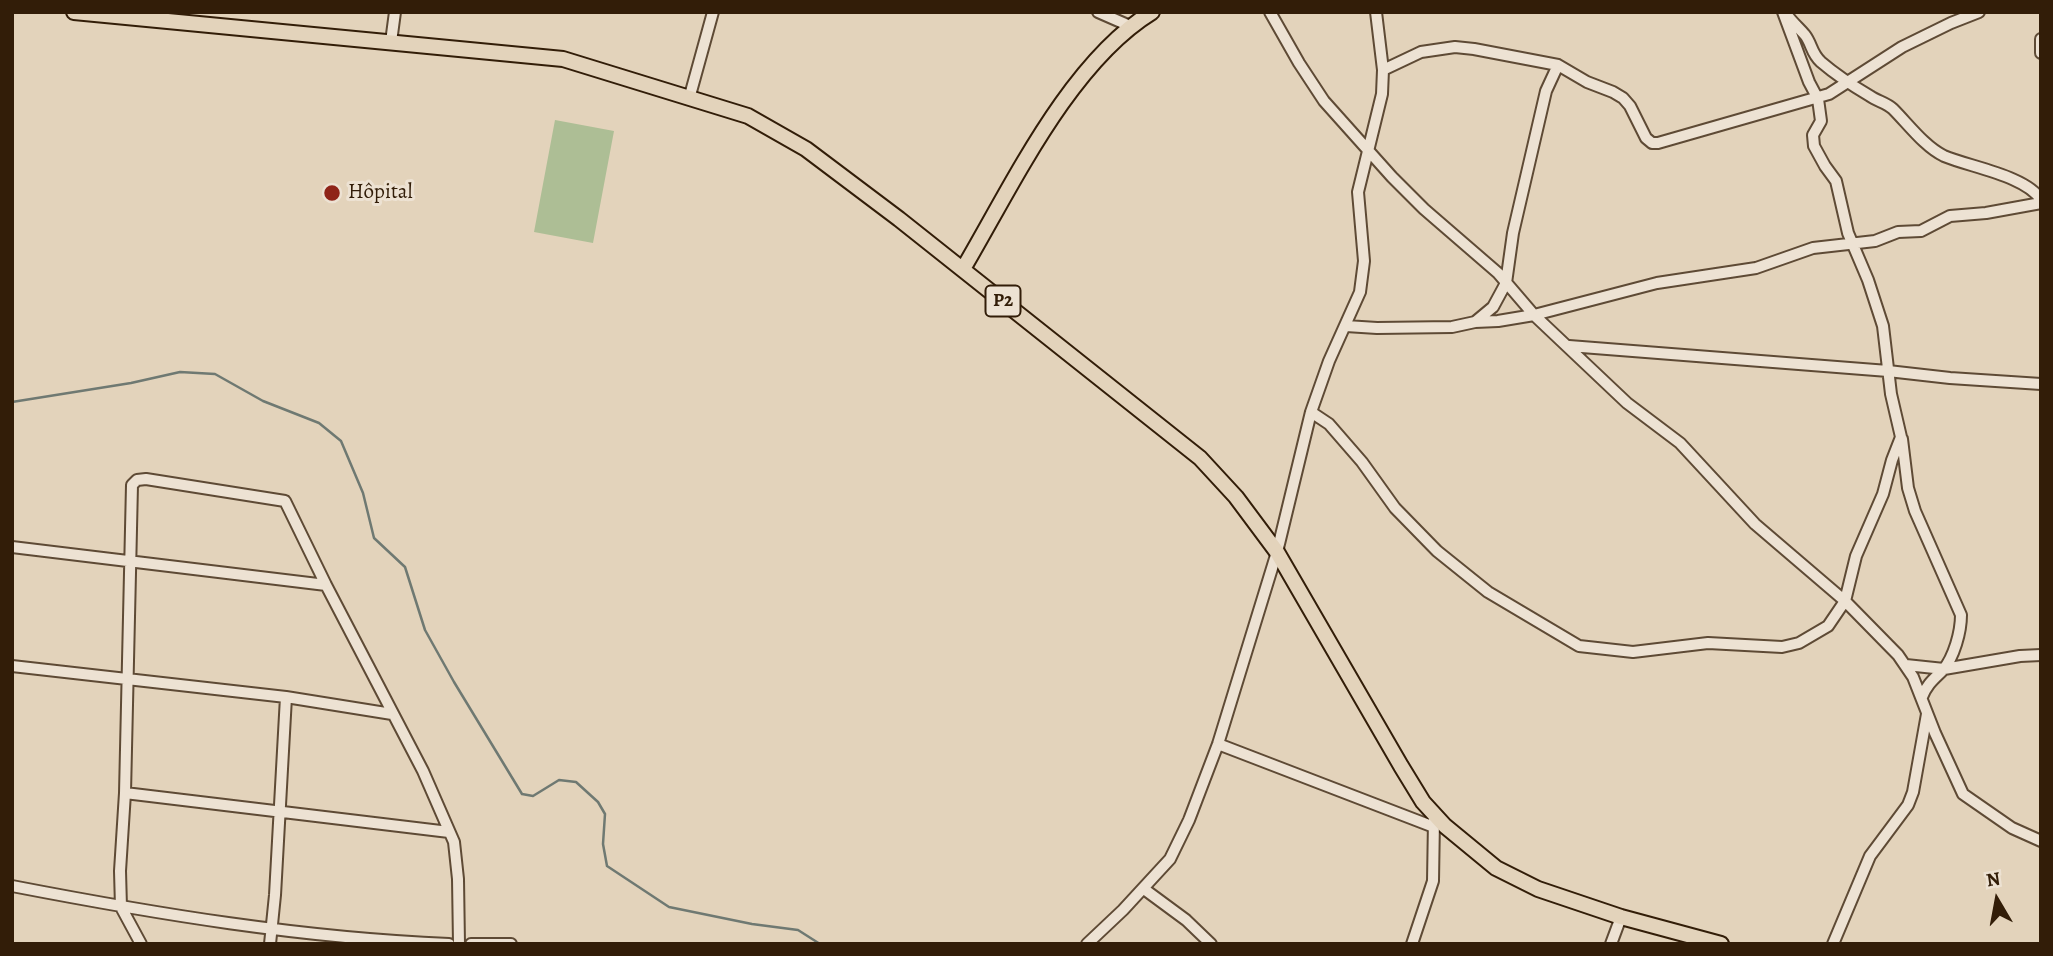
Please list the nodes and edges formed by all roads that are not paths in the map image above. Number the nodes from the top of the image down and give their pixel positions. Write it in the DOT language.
graph roads {
  1 [pos="74,12"];
  2 [pos="395,12"];
  3 [pos="713,12"];
  4 [pos="1098,12"];
  5 [pos="1152,12"];
  6 [pos="1270,12"];
  7 [pos="1376,12"];
  8 [pos="1784,12"];
  9 [pos="1979,12"];
  10 [pos="1130,26"];
  11 [pos="2041,39"];
  12 [pos="391,43"];
  13 [pos="2041,53"];
  14 [pos="1558,65"];
  15 [pos="1383,70"];
  16 [pos="1849,82"];
  17 [pos="689,99"];
  18 [pos="1818,99"];
  19 [pos="1369,153"];
  20 [pos="2041,201"];
  21 [pos="1852,243"];
  22 [pos="963,270"];
  23 [pos="1506,283"];
  24 [pos="1534,315"];
  25 [pos="1475,322"];
  26 [pos="1346,326"];
  27 [pos="1569,346"];
  28 [pos="1888,371"];
  29 [pos="2041,384"];
  30 [pos="1311,412"];
  31 [pos="1901,437"];
  32 [pos="12,547"];
  33 [pos="1277,552"];
  34 [pos="128,561"];
  35 [pos="327,586"];
  36 [pos="1845,601"];
  37 [pos="2041,655"];
  38 [pos="1906,665"];
  39 [pos="12,666"];
  40 [pos="1944,669"];
  41 [pos="128,680"];
  42 [pos="286,697"];
  43 [pos="1922,697"];
  44 [pos="1927,712"];
  45 [pos="392,714"];
  46 [pos="1218,744"];
  47 [pos="125,793"];
  48 [pos="280,813"];
  49 [pos="1434,821"];
  50 [pos="449,832"];
  51 [pos="2041,841"];
  52 [pos="12,886"];
  53 [pos="1144,889"];
  54 [pos="121,907"];
  55 [pos="1621,917"];
  56 [pos="272,930"];
  57 [pos="394,943"];
  58 [pos="141,944"];
  59 [pos="270,944"];
  60 [pos="449,944"];
  61 [pos="459,944"];
  62 [pos="471,944"];
  63 [pos="511,944"];
  64 [pos="1087,944"];
  65 [pos="1211,944"];
  66 [pos="1412,944"];
  67 [pos="1611,944"];
  68 [pos="1721,944"];
  69 [pos="1833,944"];
  1 -- 12 [label="main road, P2"];
  2 -- 12 [label="street"];
  3 -- 17 [label="street"];
  4 -- 10 [label="street"];
  5 -- 10 [label="main road"];
  6 -- 19 [label="street"];
  7 -- 15 [label="street"];
  8 -- 16 [label="street"];
  8 -- 18 [label="street"];
  9 -- 16 [label="street"];
  10 -- 22 [label="main road"];
  11 -- 13 [label="street"];
  12 -- 17 [label="main road, P2"];
  14 -- 15 [label="street"];
  14 -- 18 [label="street"];
  14 -- 23 [label="street"];
  15 -- 19 [label="street"];
  16 -- 18 [label="street"];
  16 -- 20 [label="street"];
  17 -- 22 [label="main road, P2"];
  18 -- 21 [label="street"];
  19 -- 23 [label="street"];
  19 -- 26 [label="street"];
  20 -- 21 [label="street"];
  21 -- 24 [label="street"];
  21 -- 28 [label="street"];
  22 -- 33 [label="main road, P2"];
  23 -- 24 [label="street"];
  23 -- 25 [label="street"];
  24 -- 25 [label="street"];
  24 -- 27 [label="street"];
  25 -- 26 [label="street"];
  26 -- 30 [label="street"];
  27 -- 28 [label="street"];
  27 -- 36 [label="street"];
  28 -- 29 [label="street"];
  28 -- 31 [label="street"];
  30 -- 33 [label="street"];
  30 -- 36 [label="street"];
  31 -- 36 [label="street"];
  31 -- 40 [label="street"];
  32 -- 34 [label="street"];
  33 -- 46 [label="street"];
  33 -- 49 [label="main road, P2"];
  34 -- 35 [label="street"];
  34 -- 35 [label="street"];
  34 -- 41 [label="street"];
  35 -- 45 [label="street"];
  36 -- 38 [label="street"];
  37 -- 40 [label="street"];
  38 -- 40 [label="street"];
  38 -- 43 [label="street"];
  39 -- 41 [label="street"];
  40 -- 43 [label="street"];
  41 -- 42 [label="street"];
  41 -- 47 [label="street"];
  42 -- 45 [label="street"];
  42 -- 48 [label="street"];
  43 -- 44 [label="street"];
  44 -- 51 [label="street"];
  44 -- 69 [label="street"];
  45 -- 50 [label="street"];
  46 -- 49 [label="street"];
  46 -- 53 [label="street"];
  47 -- 48 [label="street"];
  47 -- 54 [label="street"];
  48 -- 50 [label="street"];
  48 -- 56 [label="street"];
  49 -- 55 [label="main road, P2"];
  49 -- 66 [label="street"];
  50 -- 61 [label="street"];
  52 -- 54 [label="street"];
  53 -- 64 [label="street"];
  53 -- 65 [label="street"];
  54 -- 56 [label="street"];
  54 -- 58 [label="street"];
  55 -- 67 [label="street"];
  55 -- 68 [label="main road, P2"];
  56 -- 57 [label="street"];
  56 -- 59 [label="street"];
  57 -- 60 [label="street"];
  62 -- 63 [label="street"];
}
